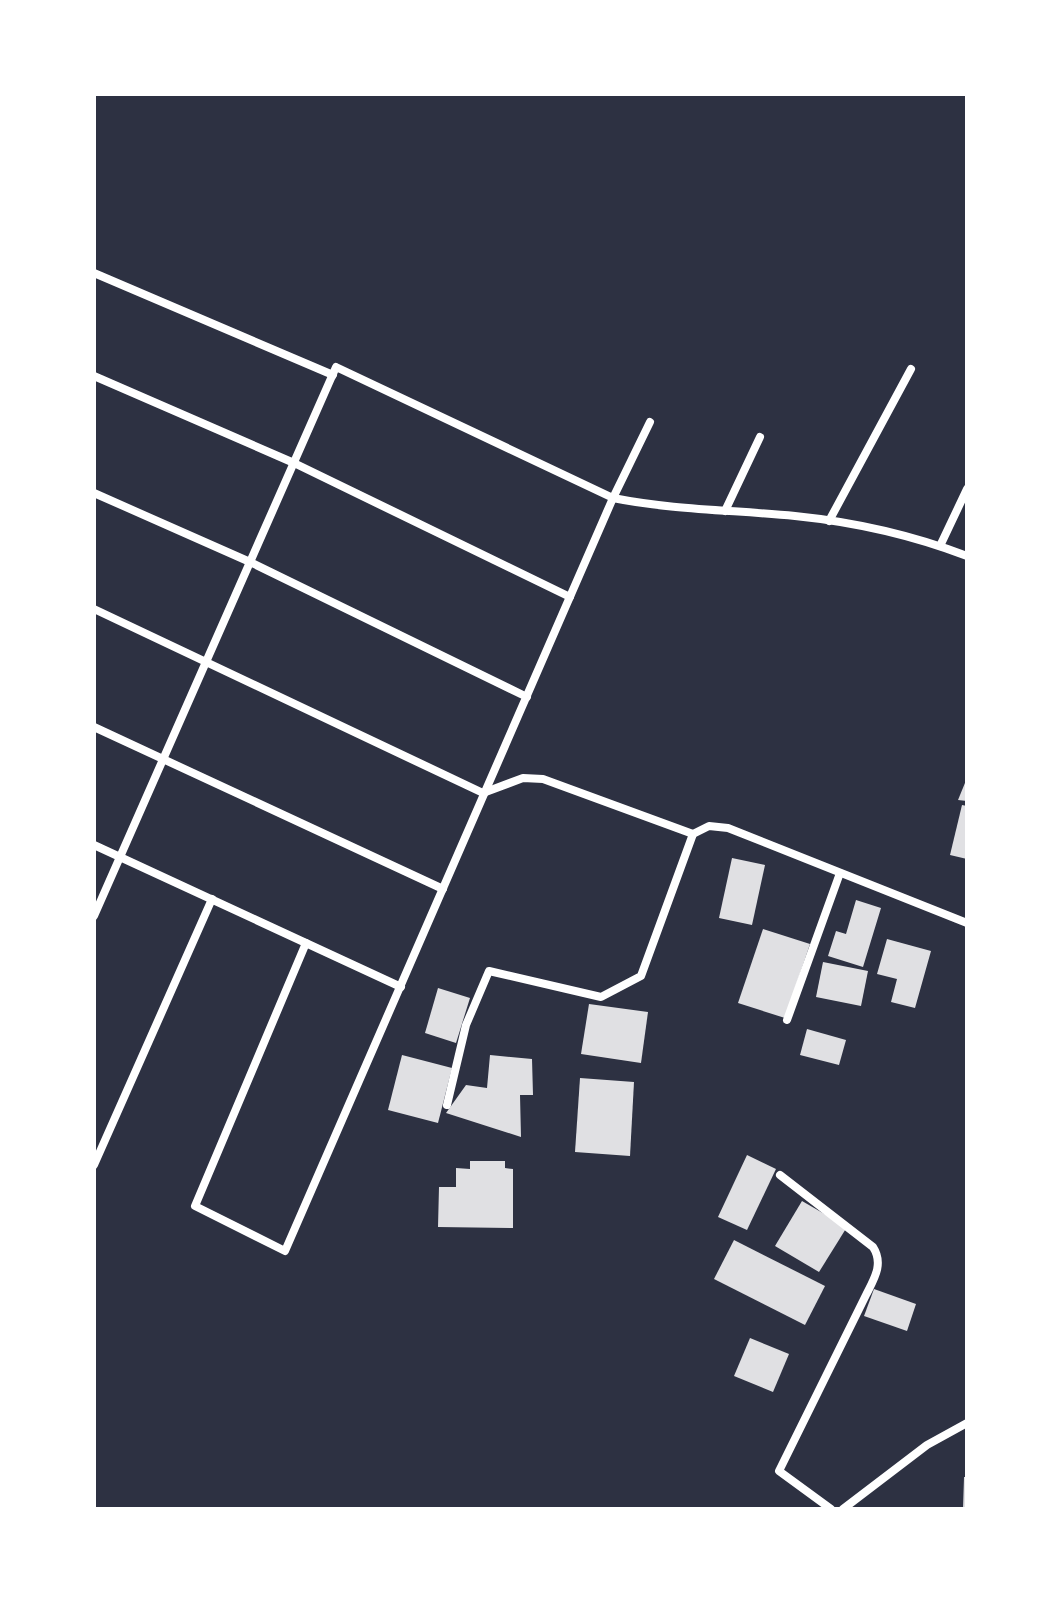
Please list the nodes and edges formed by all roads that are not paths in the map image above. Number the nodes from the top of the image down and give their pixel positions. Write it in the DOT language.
graph roads {
  1 [pos="94,273"];
  2 [pos="911,369"];
  3 [pos="333,375"];
  4 [pos="94,376"];
  5 [pos="650,422"];
  6 [pos="760,437"];
  7 [pos="294,463"];
  8 [pos="967,489"];
  9 [pos="94,493"];
  10 [pos="613,498"];
  11 [pos="725,511"];
  12 [pos="829,521"];
  13 [pos="940,546"];
  14 [pos="967,556"];
  15 [pos="250,562"];
  16 [pos="570,597"];
  17 [pos="94,609"];
  18 [pos="207,660"];
  19 [pos="527,697"];
  20 [pos="94,727"];
  21 [pos="164,758"];
  22 [pos="483,793"];
  23 [pos="693,834"];
  24 [pos="94,845"];
  25 [pos="120,856"];
  26 [pos="840,873"];
  27 [pos="443,889"];
  28 [pos="212,899"];
  29 [pos="94,916"];
  30 [pos="967,923"];
  31 [pos="306,943"];
  32 [pos="401,987"];
  33 [pos="787,1020"];
  34 [pos="447,1105"];
  35 [pos="94,1165"];
  36 [pos="780,1175"];
  37 [pos="967,1423"];
  38 [pos="831,1509"];
  39 [pos="843,1509"];
  1 -- 3 [label="street"];
  2 -- 12 [label="street"];
  3 -- 7 [label="street"];
  3 -- 10 [label="street"];
  4 -- 7 [label="street"];
  5 -- 10 [label="street"];
  6 -- 11 [label="street"];
  7 -- 15 [label="street"];
  7 -- 16 [label="street"];
  8 -- 13 [label="street"];
  9 -- 15 [label="street"];
  10 -- 11 [label="street"];
  10 -- 16 [label="street"];
  11 -- 12 [label="street"];
  12 -- 13 [label="street"];
  13 -- 14 [label="street"];
  15 -- 18 [label="street"];
  15 -- 19 [label="street"];
  16 -- 19 [label="street"];
  17 -- 18 [label="street"];
  18 -- 21 [label="street"];
  18 -- 22 [label="street"];
  19 -- 22 [label="street"];
  20 -- 21 [label="street"];
  21 -- 25 [label="street"];
  21 -- 27 [label="street"];
  22 -- 23 [label="street"];
  22 -- 27 [label="street"];
  23 -- 26 [label="street"];
  23 -- 34 [label="street"];
  24 -- 25 [label="street"];
  25 -- 28 [label="street"];
  25 -- 29 [label="street"];
  26 -- 30 [label="street"];
  26 -- 33 [label="street"];
  27 -- 32 [label="street"];
  28 -- 31 [label="street"];
  28 -- 35 [label="street"];
  31 -- 32 [label="street"];
  31 -- 32 [label="street"];
  36 -- 38 [label="street"];
  37 -- 39 [label="street"];
}
